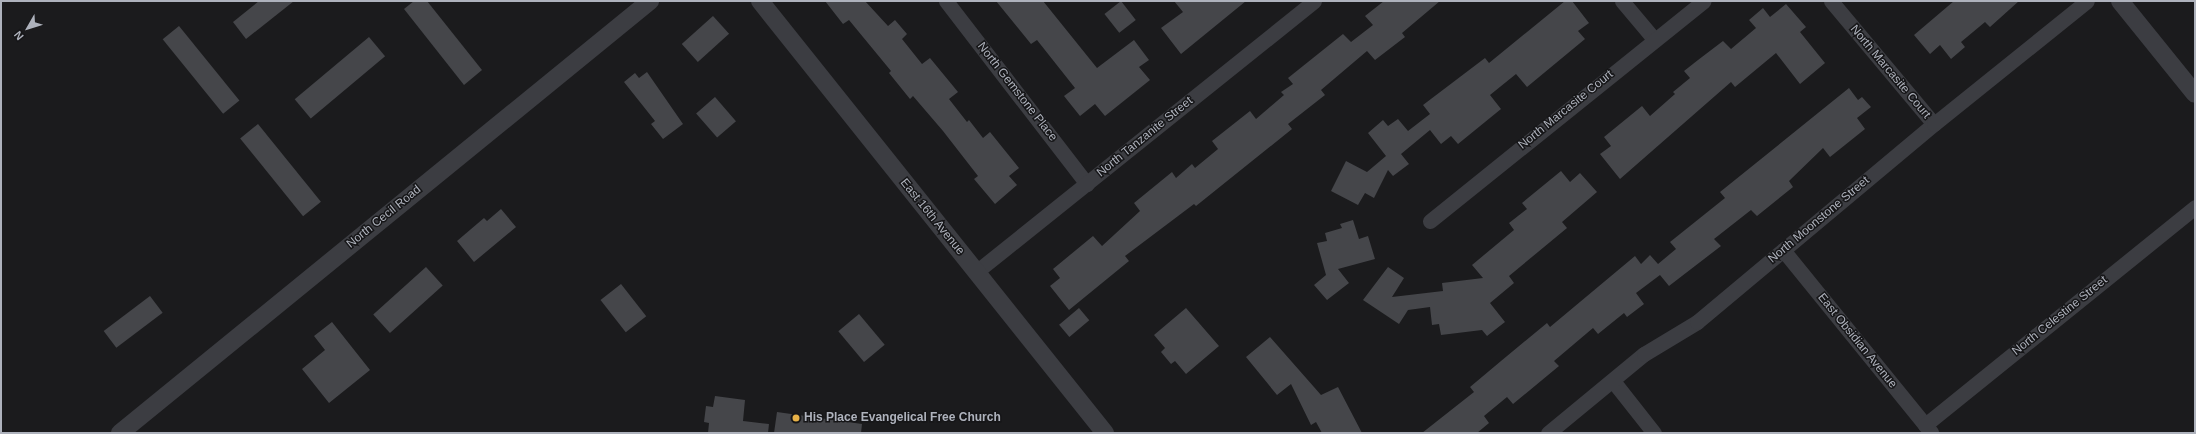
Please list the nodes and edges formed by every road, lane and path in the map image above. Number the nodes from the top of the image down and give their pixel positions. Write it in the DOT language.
graph roads {
  1 [pos="650,1"];
  2 [pos="760,1"];
  3 [pos="946,1"];
  4 [pos="1314,1"];
  5 [pos="1622,1"];
  6 [pos="1704,1"];
  7 [pos="1831,1"];
  8 [pos="2087,1"];
  9 [pos="2120,1"];
  10 [pos="1654,39"];
  11 [pos="2195,94"];
  12 [pos="1934,124"];
  13 [pos="1088,184"];
  14 [pos="2195,206"];
  15 [pos="1430,221"];
  16 [pos="1783,250"];
  17 [pos="976,272"];
  18 [pos="1613,380"];
  19 [pos="1928,429"];
  20 [pos="120,433"];
  21 [pos="1105,433"];
  22 [pos="1548,433"];
  23 [pos="1654,433"];
  1 -- 20 [label="street, North Cecil Road"];
  2 -- 17 [label="street, East 16th Avenue"];
  3 -- 13 [label="street, North Gemstone Place"];
  4 -- 13 [label="street, North Tanzanite Street"];
  5 -- 10 [label="street"];
  6 -- 10 [label="street, North Marcasite Court"];
  7 -- 12 [label="street, North Marcasite Court"];
  8 -- 12 [label="street, North Moonstone Street"];
  9 -- 11 [label="street"];
  10 -- 15 [label="street, North Marcasite Court"];
  12 -- 16 [label="street, North Moonstone Street"];
  13 -- 17 [label="street, North Tanzanite Street"];
  14 -- 19 [label="street, North Celestine Street"];
  16 -- 18 [label="street, North Moonstone Street"];
  16 -- 19 [label="street, East Obsidian Avenue"];
  17 -- 21 [label="street, East 16th Avenue"];
  18 -- 22 [label="street, North Moonstone Street"];
  18 -- 23 [label="street"];
}
